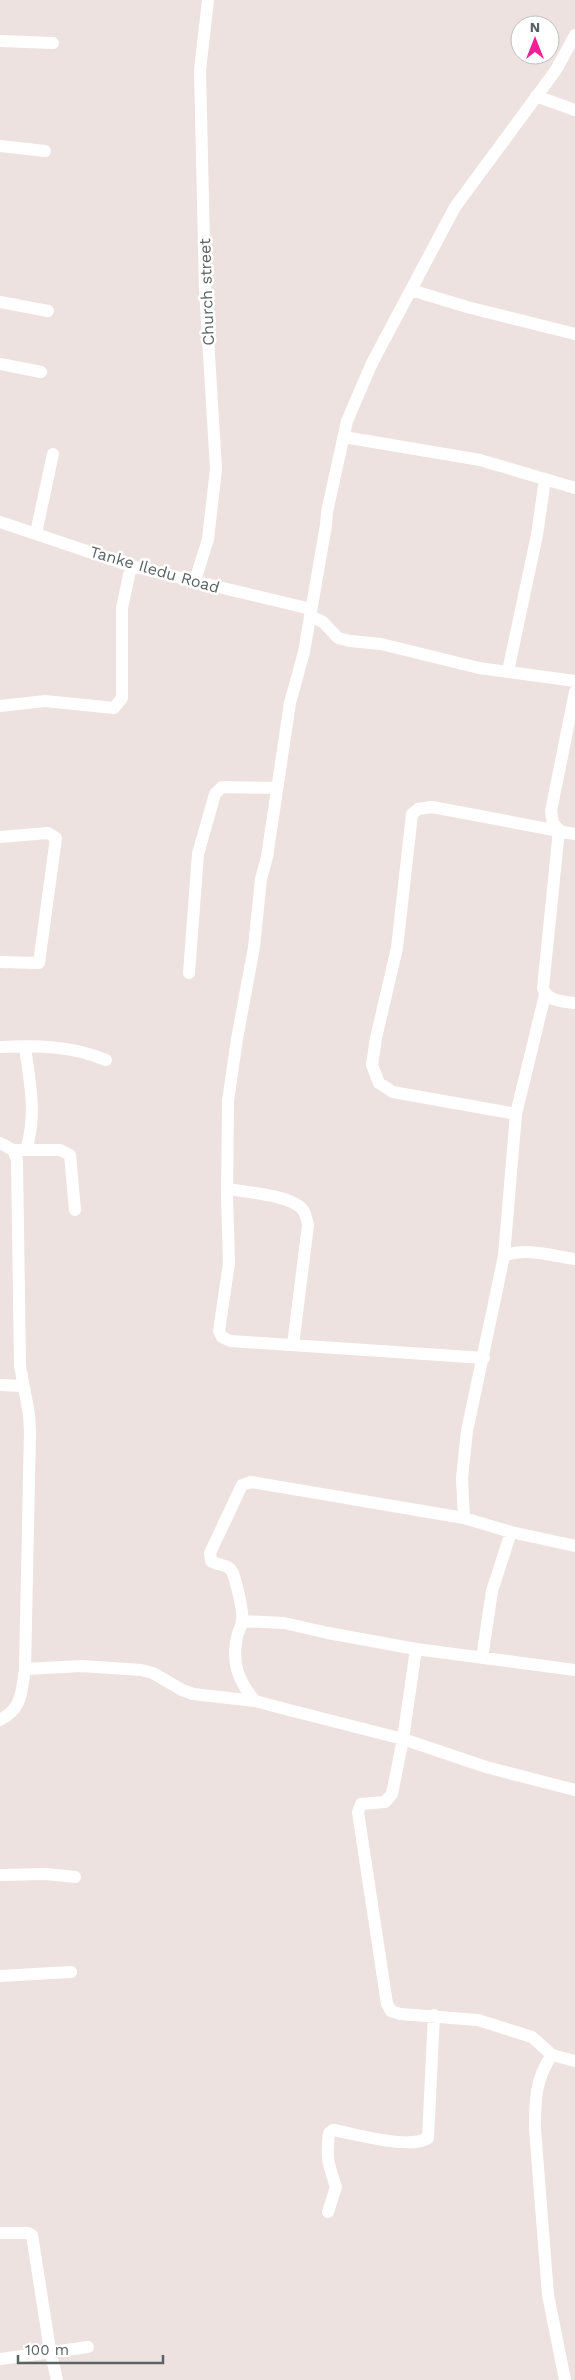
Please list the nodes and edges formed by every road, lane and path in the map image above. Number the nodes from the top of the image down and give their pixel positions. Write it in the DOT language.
graph roads {
  1 [pos="208,0"];
  2 [pos="575,35"];
  3 [pos="0,41"];
  4 [pos="53,43"];
  5 [pos="536,96"];
  6 [pos="575,110"];
  7 [pos="0,146"];
  8 [pos="45,151"];
  9 [pos="411,290"];
  10 [pos="0,302"];
  11 [pos="48,310"];
  12 [pos="575,334"];
  13 [pos="0,364"];
  14 [pos="41,372"];
  15 [pos="344,437"];
  16 [pos="53,454"];
  17 [pos="546,479"];
  18 [pos="575,488"];
  19 [pos="0,522"];
  20 [pos="36,532"];
  21 [pos="131,566"];
  22 [pos="195,582"];
  23 [pos="311,613"];
  24 [pos="508,671"];
  25 [pos="575,681"];
  26 [pos="575,692"];
  27 [pos="0,706"];
  28 [pos="276,788"];
  29 [pos="558,830"];
  30 [pos="575,834"];
  31 [pos="0,837"];
  32 [pos="0,962"];
  33 [pos="189,973"];
  34 [pos="545,994"];
  35 [pos="575,1003"];
  36 [pos="0,1047"];
  37 [pos="25,1048"];
  38 [pos="106,1060"];
  39 [pos="516,1114"];
  40 [pos="0,1143"];
  41 [pos="13,1150"];
  42 [pos="26,1150"];
  43 [pos="227,1189"];
  44 [pos="75,1210"];
  45 [pos="504,1256"];
  46 [pos="575,1259"];
  47 [pos="293,1345"];
  48 [pos="484,1358"];
  49 [pos="0,1386"];
  50 [pos="23,1386"];
  51 [pos="464,1518"];
  52 [pos="511,1532"];
  53 [pos="575,1546"];
  54 [pos="242,1620"];
  55 [pos="416,1649"];
  56 [pos="482,1658"];
  57 [pos="25,1668"];
  58 [pos="575,1670"];
  59 [pos="255,1701"];
  60 [pos="0,1720"];
  61 [pos="403,1739"];
  62 [pos="575,1790"];
  63 [pos="0,1875"];
  64 [pos="75,1877"];
  65 [pos="71,1972"];
  66 [pos="0,1976"];
  67 [pos="434,2015"];
  68 [pos="552,2055"];
  69 [pos="575,2061"];
  70 [pos="328,2212"];
  71 [pos="0,2233"];
  72 [pos="88,2346"];
  73 [pos="50,2350"];
  74 [pos="0,2359"];
  75 [pos="57,2380"];
  76 [pos="565,2380"];
  1 -- 22 [label="street, Church street"];
  2 -- 5 [label="street"];
  3 -- 4 [label="street"];
  5 -- 6 [label="street"];
  5 -- 9 [label="street"];
  7 -- 8 [label="street"];
  9 -- 12 [label="street"];
  9 -- 15 [label="street"];
  10 -- 11 [label="street"];
  13 -- 14 [label="street"];
  15 -- 17 [label="street"];
  15 -- 23 [label="street"];
  16 -- 20 [label="street"];
  17 -- 18 [label="street"];
  17 -- 24 [label="street"];
  19 -- 20 [label="street, Tanke Iledu Road"];
  20 -- 21 [label="street, Tanke Iledu Road"];
  21 -- 22 [label="street, Tanke Iledu Road"];
  21 -- 27 [label="street"];
  22 -- 23 [label="street, Tanke Iledu Road"];
  23 -- 24 [label="street"];
  23 -- 28 [label="street"];
  24 -- 25 [label="street"];
  26 -- 29 [label="street"];
  28 -- 33 [label="street"];
  28 -- 43 [label="street"];
  29 -- 30 [label="street"];
  29 -- 34 [label="street"];
  29 -- 39 [label="street"];
  31 -- 32 [label="street"];
  34 -- 35 [label="street"];
  34 -- 39 [label="street"];
  36 -- 37 [label="street"];
  37 -- 38 [label="street"];
  37 -- 42 [label="street"];
  39 -- 45 [label="street"];
  40 -- 41 [label="street"];
  41 -- 42 [label="street"];
  41 -- 50 [label="street"];
  42 -- 44 [label="street"];
  43 -- 47 [label="street"];
  43 -- 47 [label="street"];
  45 -- 46 [label="street"];
  45 -- 48 [label="street"];
  47 -- 48 [label="street"];
  48 -- 51 [label="street"];
  49 -- 50 [label="street"];
  50 -- 57 [label="street"];
  51 -- 52 [label="street"];
  51 -- 54 [label="street"];
  52 -- 53 [label="street"];
  52 -- 56 [label="street"];
  54 -- 55 [label="street"];
  54 -- 59 [label="street"];
  55 -- 56 [label="street"];
  55 -- 61 [label="street"];
  56 -- 58 [label="street"];
  57 -- 59 [label="street"];
  57 -- 60 [label="street"];
  59 -- 61 [label="street"];
  61 -- 62 [label="street"];
  61 -- 67 [label="street"];
  63 -- 64 [label="street"];
  65 -- 66 [label="street"];
  67 -- 68 [label="street"];
  67 -- 70 [label="street"];
  68 -- 69 [label="street"];
  68 -- 76 [label="street"];
  71 -- 73 [label="street"];
  72 -- 73 [label="street"];
  73 -- 74 [label="street"];
  73 -- 75 [label="street"];
}
